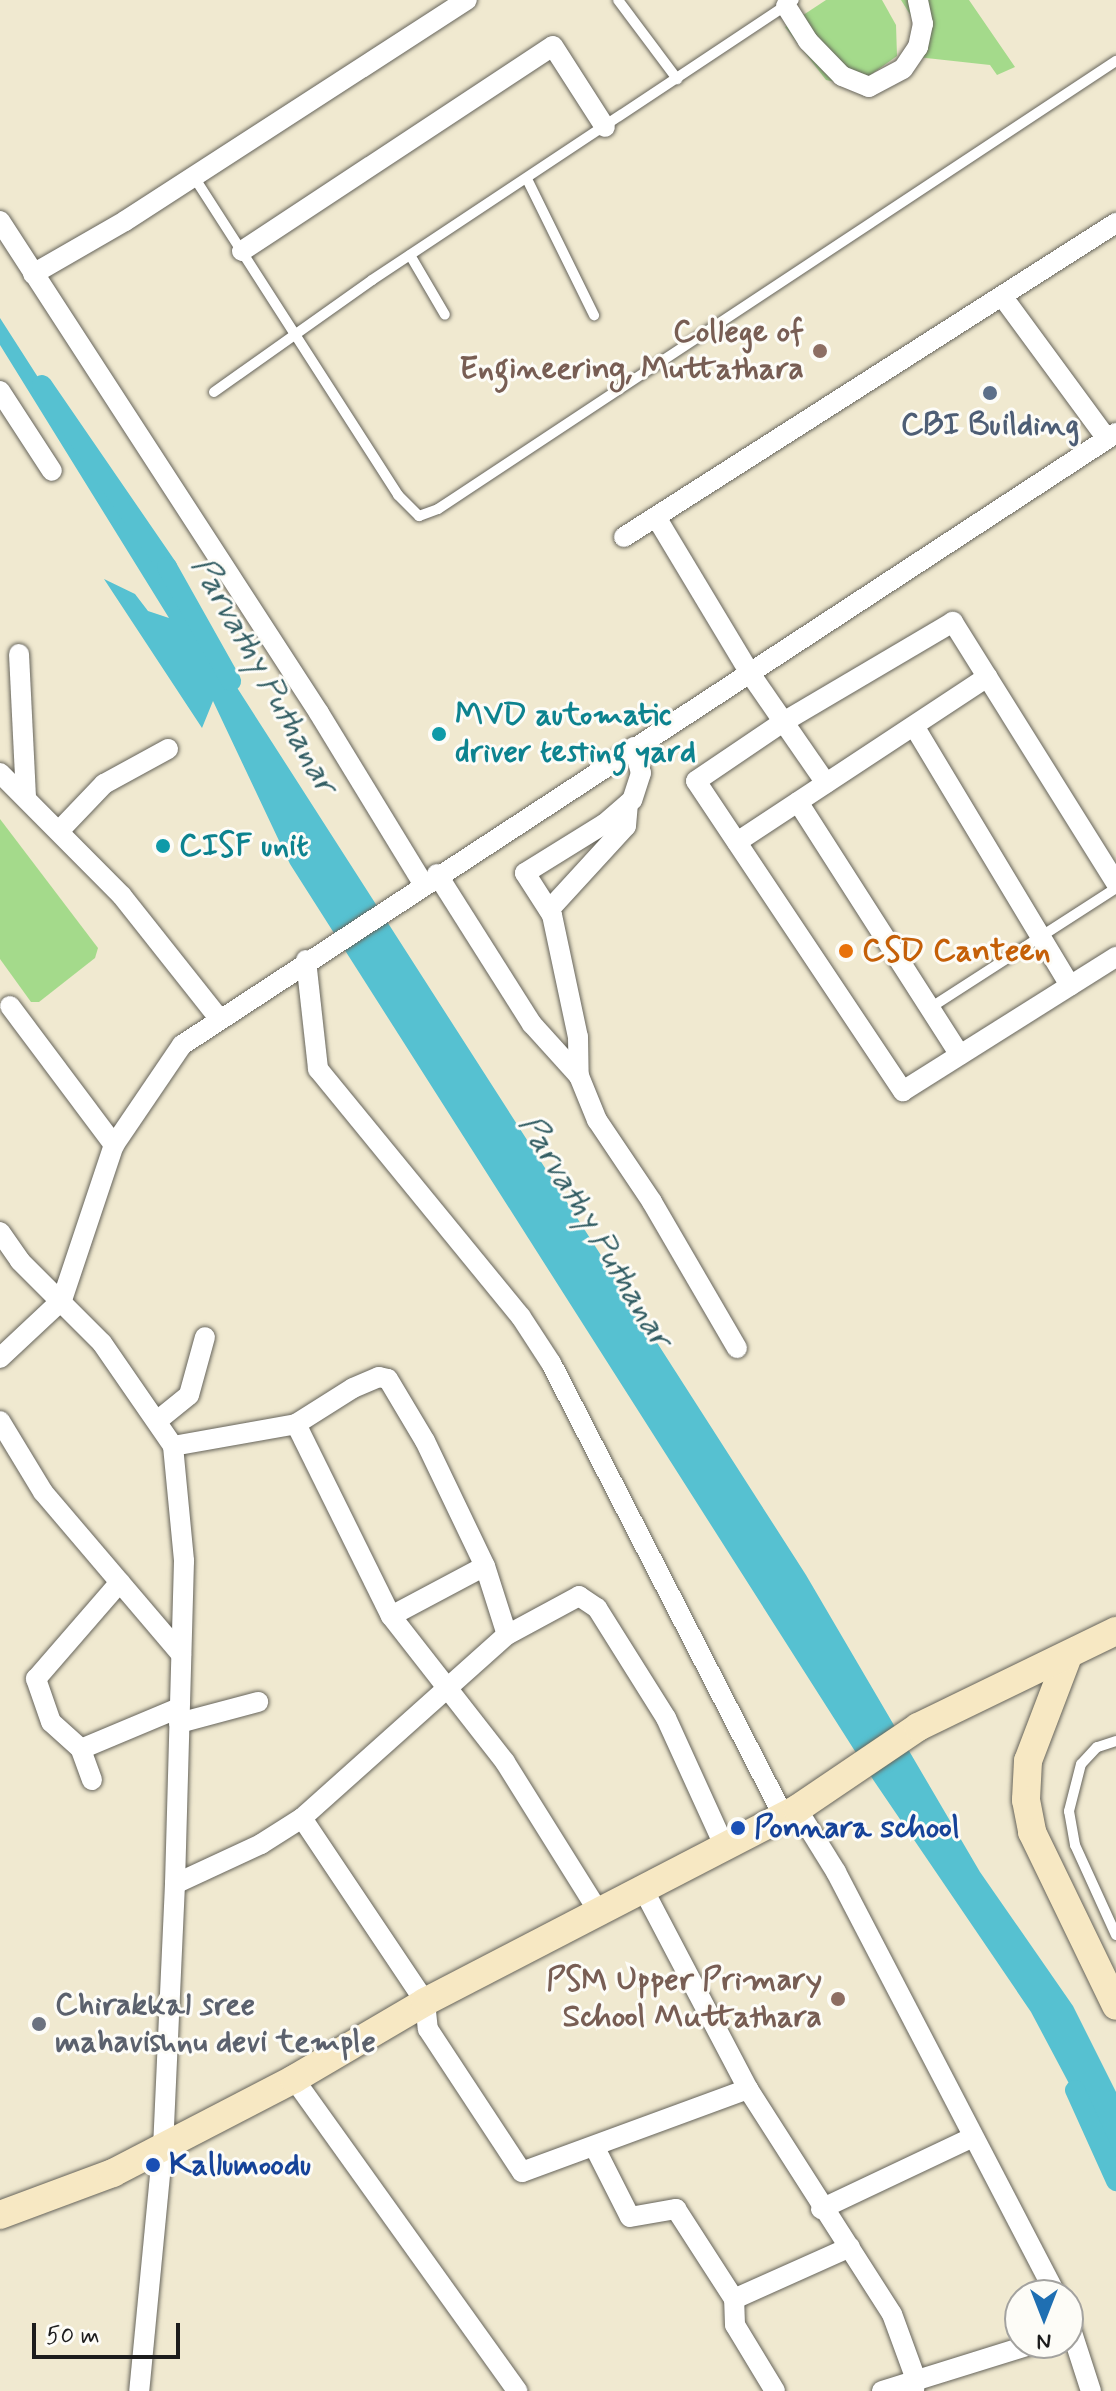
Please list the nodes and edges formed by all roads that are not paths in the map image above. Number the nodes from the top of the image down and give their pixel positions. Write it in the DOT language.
graph roads {
  1 [pos="467,0"];
  2 [pos="618,0"];
  3 [pos="918,0"];
  4 [pos="790,3"];
  5 [pos="1116,61"];
  6 [pos="677,79"];
  7 [pos="605,127"];
  8 [pos="194,177"];
  9 [pos="527,179"];
  10 [pos="0,221"];
  11 [pos="1116,223"];
  12 [pos="242,251"];
  13 [pos="410,255"];
  14 [pos="33,274"];
  15 [pos="1002,296"];
  16 [pos="445,315"];
  17 [pos="594,315"];
  18 [pos="298,337"];
  19 [pos="0,391"];
  20 [pos="214,392"];
  21 [pos="6,415"];
  22 [pos="1111,436"];
  23 [pos="52,471"];
  24 [pos="656,517"];
  25 [pos="624,537"];
  26 [pos="19,654"];
  27 [pos="749,672"];
  28 [pos="987,677"];
  29 [pos="783,722"];
  30 [pos="914,726"];
  31 [pos="634,747"];
  32 [pos="168,749"];
  33 [pos="0,773"];
  34 [pos="826,783"];
  35 [pos="26,796"];
  36 [pos="798,802"];
  37 [pos="628,804"];
  38 [pos="60,830"];
  39 [pos="737,842"];
  40 [pos="430,880"];
  41 [pos="1116,885"];
  42 [pos="549,910"];
  43 [pos="1040,935"];
  44 [pos="1116,957"];
  45 [pos="306,960"];
  46 [pos="1070,986"];
  47 [pos="10,1006"];
  48 [pos="930,1008"];
  49 [pos="218,1017"];
  50 [pos="960,1055"];
  51 [pos="579,1076"];
  52 [pos="114,1145"];
  53 [pos="0,1232"];
  54 [pos="62,1300"];
  55 [pos="205,1337"];
  56 [pos="737,1348"];
  57 [pos="0,1358"];
  58 [pos="0,1421"];
  59 [pos="157,1421"];
  60 [pos="296,1424"];
  61 [pos="173,1446"];
  62 [pos="485,1566"];
  63 [pos="120,1582"];
  64 [pos="391,1616"];
  65 [pos="1116,1631"];
  66 [pos="507,1635"];
  67 [pos="181,1654"];
  68 [pos="1068,1656"];
  69 [pos="447,1688"];
  70 [pos="258,1702"];
  71 [pos="179,1716"];
  72 [pos="1116,1741"];
  73 [pos="81,1749"];
  74 [pos="92,1780"];
  75 [pos="790,1812"];
  76 [pos="302,1818"];
  77 [pos="724,1845"];
  78 [pos="175,1884"];
  79 [pos="642,1887"];
  80 [pos="600,1914"];
  81 [pos="1116,1935"];
  82 [pos="425,2002"];
  83 [pos="1116,2006"];
  84 [pos="294,2079"];
  85 [pos="748,2089"];
  86 [pos="971,2138"];
  87 [pos="163,2144"];
  88 [pos="595,2148"];
  89 [pos="821,2209"];
  90 [pos="0,2215"];
  91 [pos="850,2247"];
  92 [pos="1047,2279"];
  93 [pos="734,2299"];
  94 [pos="1004,2354"];
  95 [pos="1080,2359"];
  96 [pos="914,2384"];
  97 [pos="767,2388"];
  98 [pos="139,2391"];
  99 [pos="517,2391"];
  100 [pos="882,2391"];
  101 [pos="1091,2391"];
  1 -- 8 [label="street"];
  2 -- 6 [label="lane"];
  3 -- 4 [label="street"];
  4 -- 6 [label="lane"];
  5 -- 18 [label="lane"];
  6 -- 7 [label="lane"];
  7 -- 9 [label="lane"];
  7 -- 12 [label="street"];
  8 -- 12 [label="lane"];
  8 -- 14 [label="street"];
  9 -- 13 [label="lane"];
  9 -- 17 [label="lane"];
  10 -- 14 [label="street"];
  11 -- 15 [label="street"];
  12 -- 18 [label="lane"];
  13 -- 16 [label="lane"];
  13 -- 18 [label="lane"];
  14 -- 40 [label="street"];
  15 -- 22 [label="street"];
  15 -- 24 [label="street"];
  18 -- 20 [label="lane"];
  19 -- 21 [label="street"];
  21 -- 23 [label="street"];
  22 -- 27 [label="street"];
  24 -- 25 [label="street"];
  24 -- 27 [label="street"];
  26 -- 35 [label="street"];
  27 -- 29 [label="street"];
  27 -- 31 [label="street"];
  28 -- 29 [label="street"];
  28 -- 30 [label="street"];
  28 -- 41 [label="street"];
  29 -- 34 [label="street"];
  29 -- 39 [label="street"];
  30 -- 34 [label="street"];
  30 -- 43 [label="street"];
  31 -- 37 [label="street"];
  31 -- 40 [label="street"];
  32 -- 38 [label="street"];
  33 -- 35 [label="street"];
  34 -- 36 [label="street"];
  35 -- 38 [label="street"];
  36 -- 39 [label="street"];
  36 -- 48 [label="street"];
  37 -- 42 [label="street"];
  37 -- 42 [label="street"];
  38 -- 49 [label="street"];
  39 -- 50 [label="street"];
  40 -- 45 [label="street"];
  40 -- 51 [label="street"];
  41 -- 43 [label="lane"];
  42 -- 51 [label="street"];
  43 -- 46 [label="street"];
  43 -- 48 [label="lane"];
  44 -- 46 [label="street"];
  45 -- 49 [label="street"];
  45 -- 75 [label="street"];
  46 -- 50 [label="street"];
  47 -- 52 [label="street"];
  48 -- 50 [label="street"];
  49 -- 52 [label="street"];
  51 -- 56 [label="street"];
  52 -- 54 [label="street"];
  53 -- 54 [label="street"];
  54 -- 57 [label="street"];
  54 -- 59 [label="street"];
  55 -- 59 [label="street"];
  58 -- 63 [label="street"];
  59 -- 61 [label="street"];
  60 -- 61 [label="street"];
  60 -- 62 [label="street"];
  60 -- 64 [label="street"];
  61 -- 67 [label="street"];
  62 -- 64 [label="street"];
  62 -- 66 [label="street"];
  63 -- 67 [label="street"];
  63 -- 73 [label="street"];
  64 -- 69 [label="street"];
  65 -- 68 [label="main road"];
  66 -- 69 [label="street"];
  66 -- 77 [label="street"];
  67 -- 71 [label="street"];
  68 -- 75 [label="main road"];
  68 -- 83 [label="main road"];
  69 -- 76 [label="street"];
  69 -- 80 [label="street"];
  70 -- 71 [label="street"];
  71 -- 73 [label="street"];
  71 -- 78 [label="street"];
  72 -- 81 [label="lane"];
  73 -- 74 [label="street"];
  75 -- 77 [label="main road"];
  75 -- 86 [label="street"];
  76 -- 78 [label="street"];
  76 -- 82 [label="street"];
  77 -- 79 [label="main road"];
  78 -- 87 [label="street"];
  79 -- 80 [label="main road"];
  79 -- 85 [label="street"];
  80 -- 82 [label="main road"];
  82 -- 84 [label="main road"];
  82 -- 88 [label="street"];
  84 -- 87 [label="main road"];
  84 -- 99 [label="street"];
  85 -- 88 [label="street"];
  85 -- 89 [label="street"];
  86 -- 89 [label="street"];
  86 -- 92 [label="street"];
  87 -- 90 [label="main road"];
  87 -- 98 [label="street"];
  88 -- 93 [label="street"];
  89 -- 91 [label="street"];
  91 -- 93 [label="street"];
  91 -- 96 [label="street"];
  93 -- 97 [label="street"];
  94 -- 96 [label="street"];
  95 -- 101 [label="street"];
  96 -- 100 [label="street"];
}
